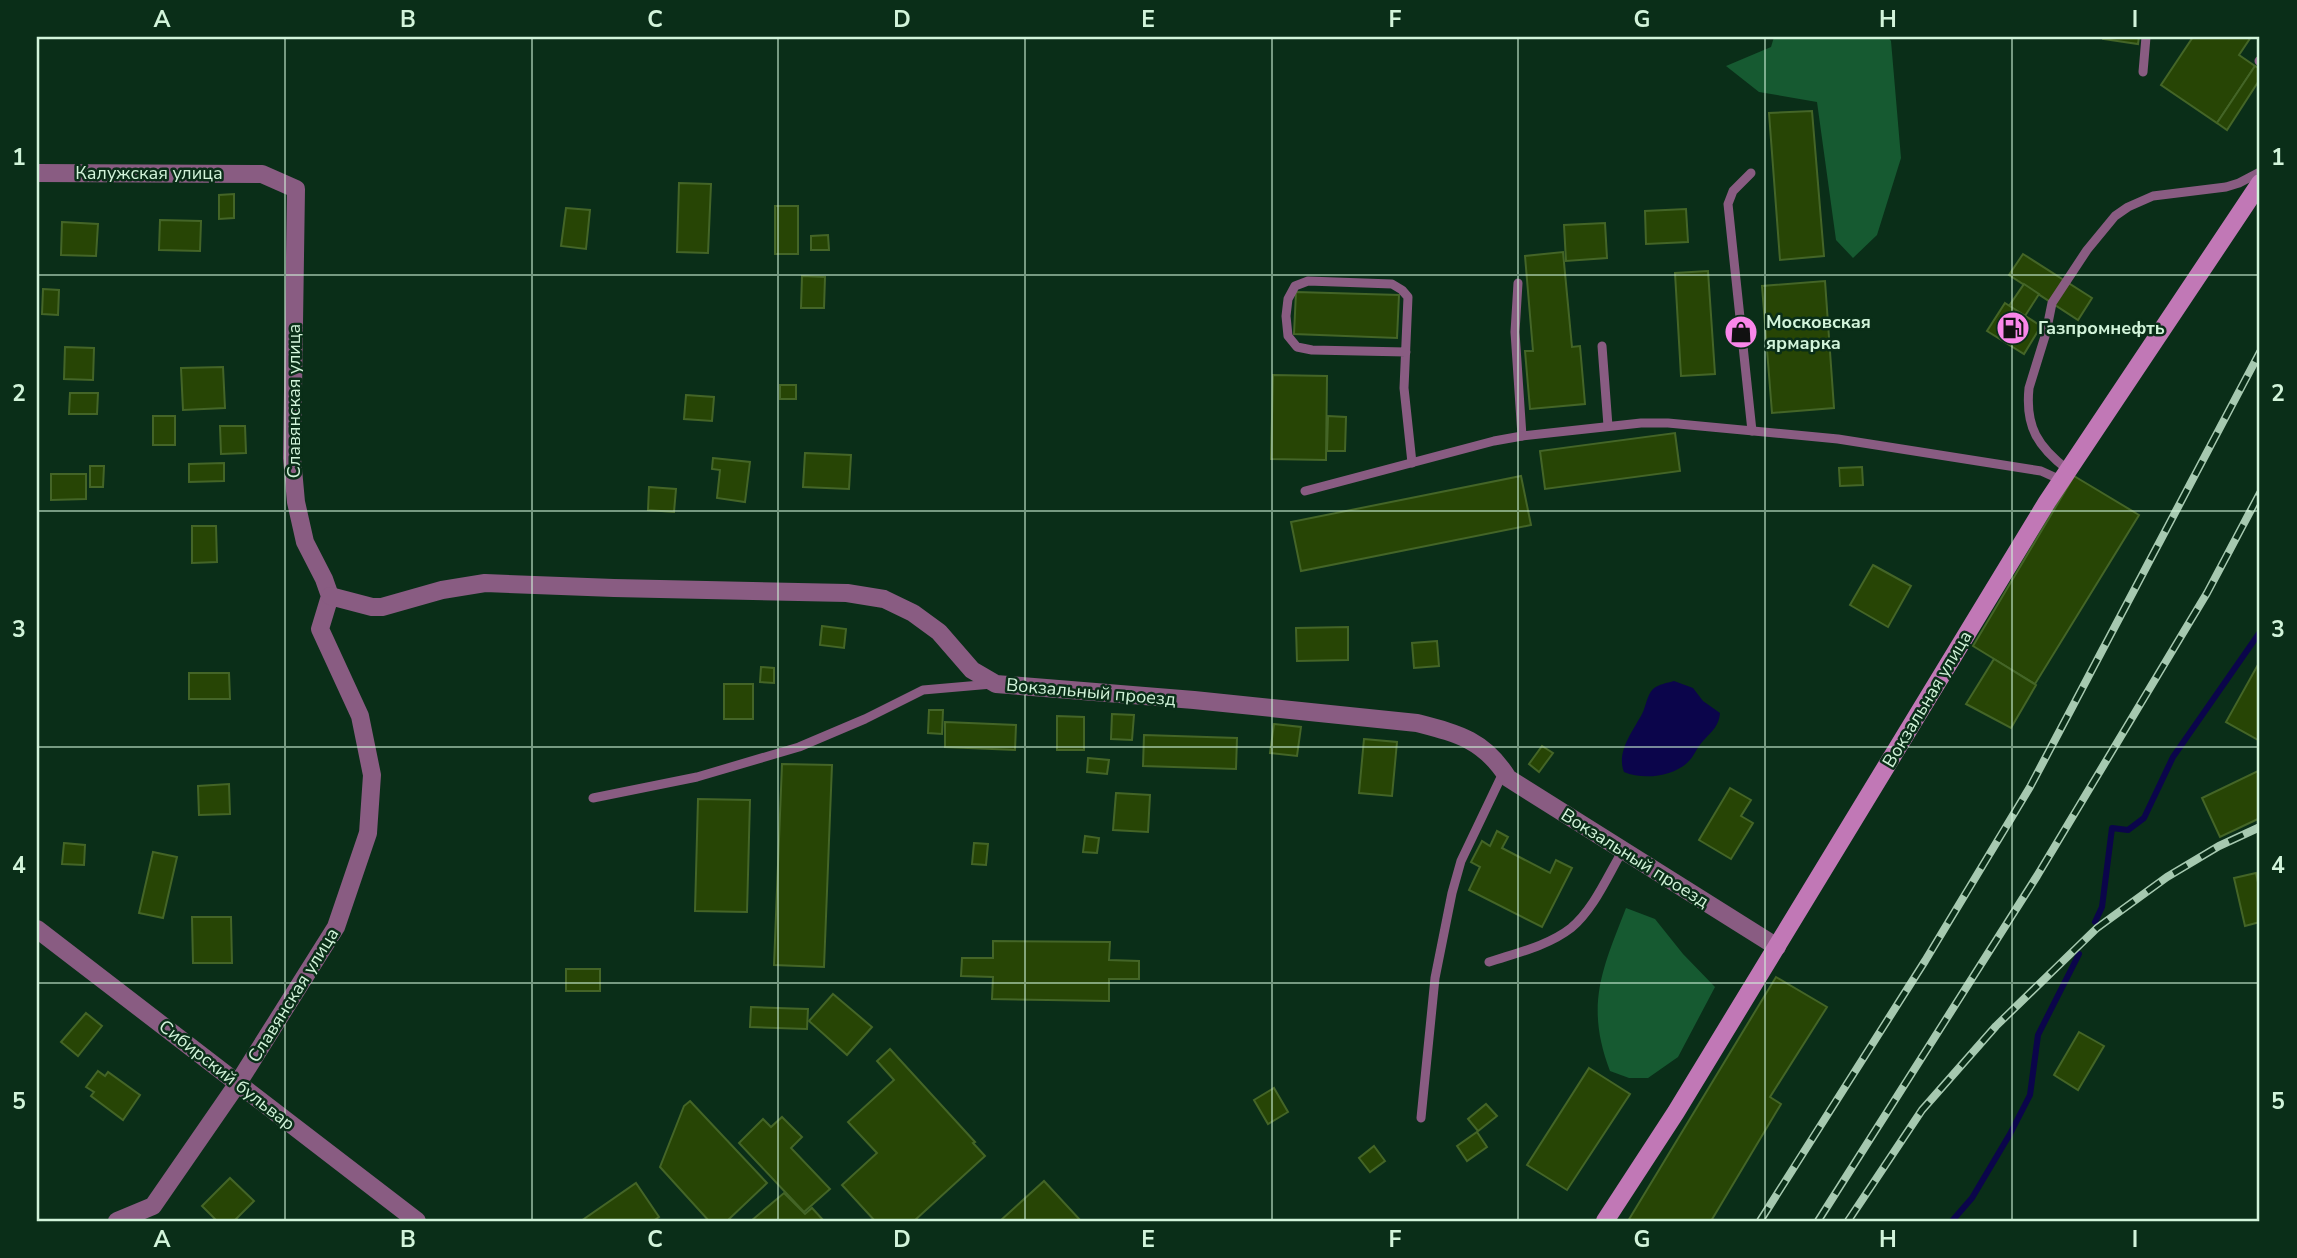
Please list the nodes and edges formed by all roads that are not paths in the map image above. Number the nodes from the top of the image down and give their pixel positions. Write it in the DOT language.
graph roads {
  1 [pos="2146,37"];
  2 [pos="2143,72"];
  3 [pos="2260,172"];
  4 [pos="37,173"];
  5 [pos="1751,173"];
  6 [pos="262,174"];
  7 [pos="2260,183"];
  8 [pos="1518,283"];
  9 [pos="1602,346"];
  10 [pos="1406,352"];
  11 [pos="1608,426"];
  12 [pos="1752,430"];
  13 [pos="1522,436"];
  14 [pos="1412,463"];
  15 [pos="2065,475"];
  16 [pos="1305,491"];
  17 [pos="330,596"];
  18 [pos="996,684"];
  19 [pos="1504,771"];
  20 [pos="593,798"];
  21 [pos="1623,850"];
  22 [pos="37,929"];
  23 [pos="1777,947"];
  24 [pos="1489,962"];
  25 [pos="238,1083"];
  26 [pos="1422,1118"];
  27 [pos="117,1221"];
  28 [pos="417,1221"];
  29 [pos="1605,1221"];
  1 -- 2 [label="lane"];
  3 -- 15 [label="lane"];
  4 -- 6 [label="street, Калужская улица"];
  5 -- 12 [label="lane"];
  6 -- 17 [label="street, Славянская улица"];
  7 -- 15 [label="main road, Вокзальная улица"];
  8 -- 13 [label="lane"];
  9 -- 11 [label="lane"];
  10 -- 10 [label="lane"];
  10 -- 14 [label="lane"];
  11 -- 12 [label="lane"];
  11 -- 13 [label="lane"];
  12 -- 15 [label="lane"];
  13 -- 14 [label="lane"];
  14 -- 16 [label="lane"];
  15 -- 23 [label="main road, Вокзальная улица"];
  17 -- 18 [label="street, Вокзальный проезд"];
  17 -- 25 [label="street, Славянская улица"];
  18 -- 19 [label="street, Вокзальный проезд"];
  18 -- 20 [label="lane"];
  19 -- 21 [label="street, Вокзальный проезд"];
  19 -- 26 [label="lane"];
  21 -- 23 [label="street, Вокзальный проезд"];
  21 -- 24 [label="lane"];
  22 -- 25 [label="street, Сибирский бульвар"];
  23 -- 29 [label="main road, Вокзальная улица"];
  25 -- 27 [label="street, Славянская улица"];
  25 -- 28 [label="street, Сибирский бульвар"];
}
